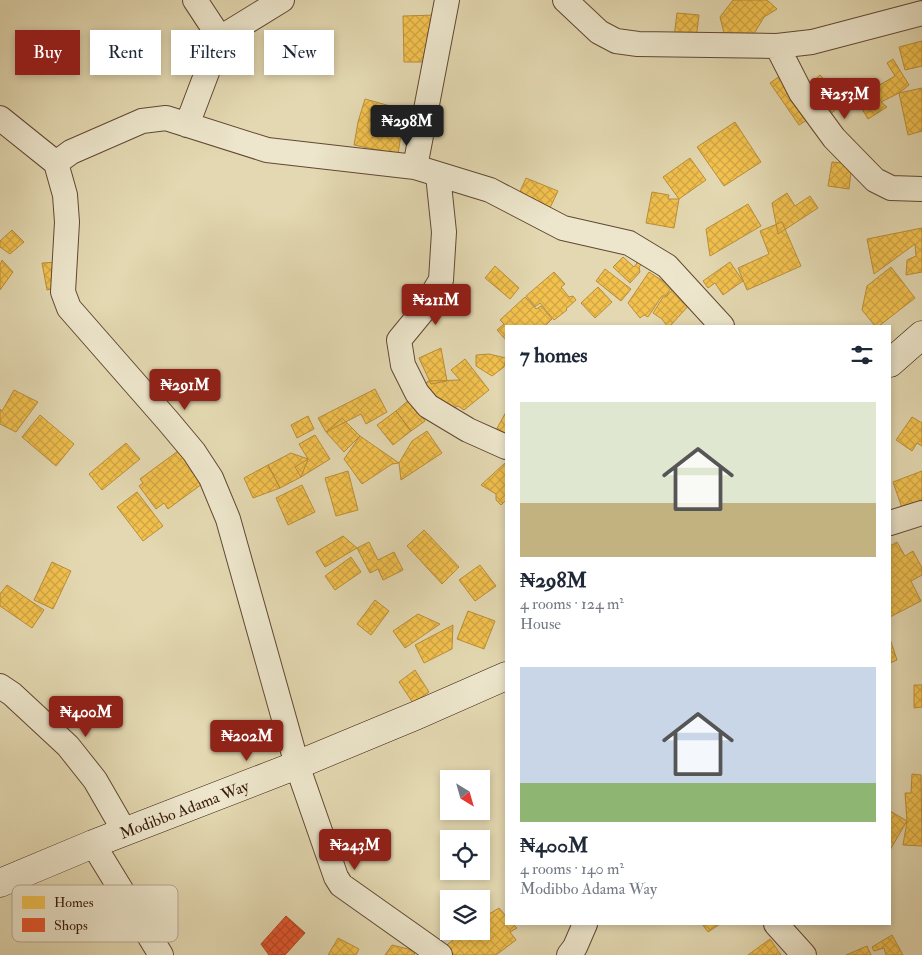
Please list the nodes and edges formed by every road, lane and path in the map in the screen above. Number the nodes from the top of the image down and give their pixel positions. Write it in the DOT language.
graph roads {
  1 [pos="195,0"];
  2 [pos="282,0"];
  3 [pos="447,0"];
  4 [pos="565,0"];
  5 [pos="922,13"];
  6 [pos="215,30"];
  7 [pos="233,30"];
  8 [pos="777,46"];
  9 [pos="206,75"];
  10 [pos="0,118"];
  11 [pos="187,125"];
  12 [pos="56,163"];
  13 [pos="415,167"];
  14 [pos="438,175"];
  15 [pos="922,189"];
  16 [pos="721,325"];
  17 [pos="922,335"];
  18 [pos="891,362"];
  19 [pos="505,447"];
  20 [pos="922,513"];
  21 [pos="891,523"];
  22 [pos="505,676"];
  23 [pos="0,686"];
  24 [pos="297,765"];
  25 [pos="125,832"];
  26 [pos="93,844"];
  27 [pos="0,883"];
  28 [pos="118,885"];
  29 [pos="585,925"];
  30 [pos="777,925"];
  31 [pos="153,942"];
  32 [pos="161,955"];
  33 [pos="440,955"];
  34 [pos="569,955"];
  35 [pos="804,955"];
  1 -- 6 [label="street"];
  2 -- 7 [label="street"];
  3 -- 13 [label="street"];
  4 -- 8 [label="street"];
  5 -- 8 [label="street"];
  8 -- 15 [label="street"];
  9 -- 11 [label="street"];
  10 -- 12 [label="street"];
  11 -- 12 [label="street"];
  11 -- 13 [label="street"];
  12 -- 24 [label="street"];
  13 -- 14 [label="street"];
  14 -- 16 [label="street"];
  14 -- 19 [label="street"];
  17 -- 18 [label="main road"];
  20 -- 21 [label="street"];
  22 -- 24 [label="main road, Modibbo Adama Way"];
  23 -- 25 [label="street"];
  24 -- 25 [label="main road, Modibbo Adama Way"];
  24 -- 33 [label="street"];
  25 -- 26 [label="main road, Modibbo Adama Way"];
  26 -- 27 [label="main road, Modibbo Adama Way"];
  26 -- 28 [label="street"];
  29 -- 34 [label="street"];
  30 -- 35 [label="street"];
  31 -- 32 [label="street"];
}
